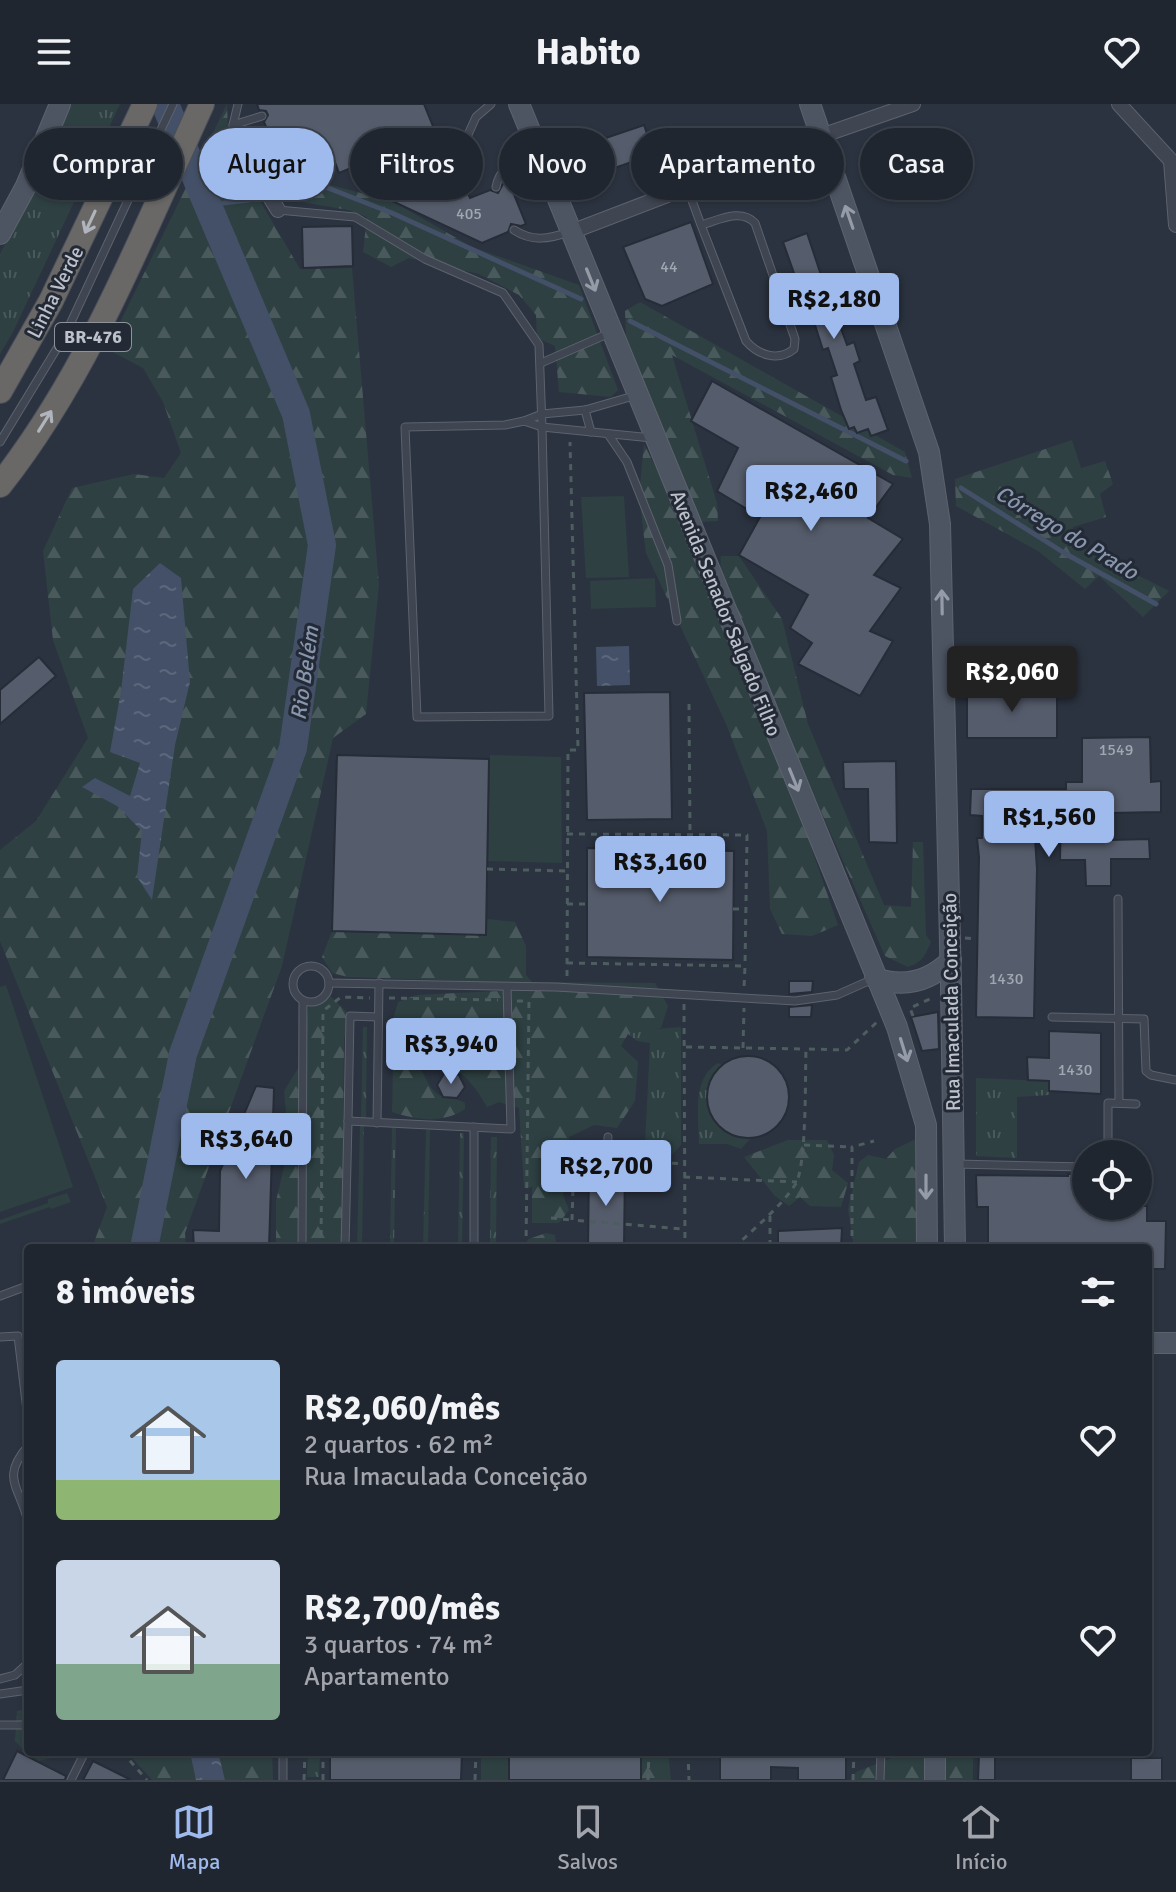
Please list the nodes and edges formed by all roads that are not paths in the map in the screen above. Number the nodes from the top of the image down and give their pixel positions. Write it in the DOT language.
graph roads {
  1 [pos="60,104"];
  2 [pos="173,104"];
  3 [pos="202,104"];
  4 [pos="238,104"];
  5 [pos="491,104"];
  6 [pos="519,104"];
  7 [pos="810,104"];
  8 [pos="913,104"];
  9 [pos="1119,104"];
  10 [pos="140,115"];
  11 [pos="262,116"];
  12 [pos="233,125"];
  13 [pos="235,128"];
  14 [pos="471,128"];
  15 [pos="529,128"];
  16 [pos="818,128"];
  17 [pos="844,128"];
  18 [pos="1174,163"];
  19 [pos="499,176"];
  20 [pos="496,187"];
  21 [pos="272,200"];
  22 [pos="558,200"];
  23 [pos="653,200"];
  24 [pos="692,200"];
  25 [pos="843,200"];
  26 [pos="278,210"];
  27 [pos="701,225"];
  28 [pos="1176,225"];
  29 [pos="514,230"];
  30 [pos="571,232"];
  31 [pos="0,234"];
  32 [pos="612,332"];
  33 [pos="541,363"];
  34 [pos="0,391"];
  35 [pos="637,395"];
  36 [pos="585,410"];
  37 [pos="542,414"];
  38 [pos="524,421"];
  39 [pos="542,427"];
  40 [pos="591,432"];
  41 [pos="608,434"];
  42 [pos="655,438"];
  43 [pos="0,442"];
  44 [pos="0,485"];
  45 [pos="677,621"];
  46 [pos="1118,899"];
  47 [pos="951,960"];
  48 [pos="875,978"];
  49 [pos="329,983"];
  50 [pos="379,983"];
  51 [pos="507,987"];
  52 [pos="303,1001"];
  53 [pos="378,1017"];
  54 [pos="1052,1017"];
  55 [pos="1119,1018"];
  56 [pos="1176,1080"];
  57 [pos="1119,1103"];
  58 [pos="1136,1104"];
  59 [pos="348,1121"];
  60 [pos="377,1123"];
  61 [pos="926,1125"];
  62 [pos="474,1127"];
  63 [pos="608,1137"];
  64 [pos="1108,1140"];
  65 [pos="607,1150"];
  66 [pos="954,1164"];
  67 [pos="1072,1167"];
  68 [pos="302,1244"];
  69 [pos="345,1244"];
  70 [pos="474,1244"];
  71 [pos="927,1244"];
  72 [pos="955,1244"];
  73 [pos="24,1287"];
  74 [pos="0,1296"];
  75 [pos="0,1337"];
  76 [pos="1152,1343"];
  77 [pos="1176,1343"];
  78 [pos="24,1386"];
  79 [pos="24,1450"];
  80 [pos="24,1511"];
  81 [pos="24,1667"];
  82 [pos="0,1679"];
  83 [pos="24,1691"];
  84 [pos="0,1694"];
  85 [pos="0,1725"];
  86 [pos="24,1725"];
  87 [pos="83,1756"];
  88 [pos="283,1756"];
  89 [pos="881,1756"];
  90 [pos="935,1756"];
  91 [pos="71,1780"];
  92 [pos="283,1780"];
  93 [pos="880,1780"];
  94 [pos="935,1780"];
  1 -- 31 [label="main road"];
  2 -- 43 [label="lane"];
  44 -- 3 [label="highway, BR-476, one-way"];
  4 -- 12 [label="lane"];
  5 -- 14 [label="lane"];
  6 -- 15 [label="main road, Avenida Senador Salgado Filho"];
  7 -- 16 [label="main road, Rua Imaculada Conceição"];
  8 -- 17 [label="street"];
  9 -- 18 [label="street"];
  10 -- 34 [label="highway, Linha Verde / BR-476, one-way"];
  11 -- 12 [label="lane"];
  12 -- 13 [label="lane"];
  18 -- 28 [label="street"];
  19 -- 20 [label="lane"];
  21 -- 26 [label="street"];
  22 -- 30 [label="main road, Avenida Senador Salgado Filho"];
  23 -- 30 [label="street"];
  24 -- 27 [label="lane"];
  47 -- 25 [label="main road, Rua Imaculada Conceição, one-way"];
  26 -- 33 [label="lane"];
  27 -- 27 [label="lane"];
  29 -- 30 [label="lane"];
  30 -- 32 [label="main road, Avenida Senador Salgado Filho, one-way"];
  32 -- 33 [label="lane"];
  32 -- 35 [label="main road, Avenida Senador Salgado Filho"];
  33 -- 37 [label="lane"];
  35 -- 36 [label="lane"];
  35 -- 42 [label="main road, Avenida Senador Salgado Filho"];
  36 -- 37 [label="lane"];
  36 -- 40 [label="lane"];
  37 -- 38 [label="lane"];
  37 -- 39 [label="lane"];
  38 -- 39 [label="lane"];
  38 -- 39 [label="lane"];
  39 -- 40 [label="lane"];
  40 -- 41 [label="lane"];
  41 -- 42 [label="lane"];
  41 -- 45 [label="lane"];
  42 -- 48 [label="main road, Avenida Senador Salgado Filho, one-way"];
  46 -- 55 [label="lane"];
  47 -- 48 [label="main road"];
  47 -- 66 [label="main road, Rua Imaculada Conceição"];
  48 -- 51 [label="lane"];
  48 -- 61 [label="main road, Avenida Senador Salgado Filho, one-way"];
  49 -- 50 [label="lane"];
  49 -- 52 [label="lane"];
  49 -- 52 [label="lane"];
  50 -- 51 [label="lane"];
  50 -- 53 [label="lane"];
  51 -- 62 [label="lane"];
  52 -- 68 [label="lane"];
  53 -- 59 [label="lane"];
  53 -- 60 [label="lane"];
  54 -- 55 [label="lane"];
  55 -- 56 [label="lane"];
  55 -- 57 [label="lane"];
  57 -- 58 [label="lane"];
  57 -- 64 [label="lane"];
  59 -- 60 [label="lane"];
  59 -- 69 [label="lane"];
  60 -- 62 [label="lane"];
  61 -- 71 [label="main road, Rua Imaculada Conceição, one-way"];
  62 -- 70 [label="lane"];
  63 -- 65 [label="lane"];
  66 -- 67 [label="lane"];
  66 -- 72 [label="main road, Rua Imaculada Conceição"];
  73 -- 74 [label="lane"];
  75 -- 78 [label="lane"];
  76 -- 77 [label="main road"];
  79 -- 80 [label="lane"];
  81 -- 82 [label="lane"];
  83 -- 84 [label="lane"];
  85 -- 86 [label="lane"];
  87 -- 91 [label="lane"];
  88 -- 92 [label="lane"];
  89 -- 93 [label="lane"];
  90 -- 94 [label="main road"];
}
